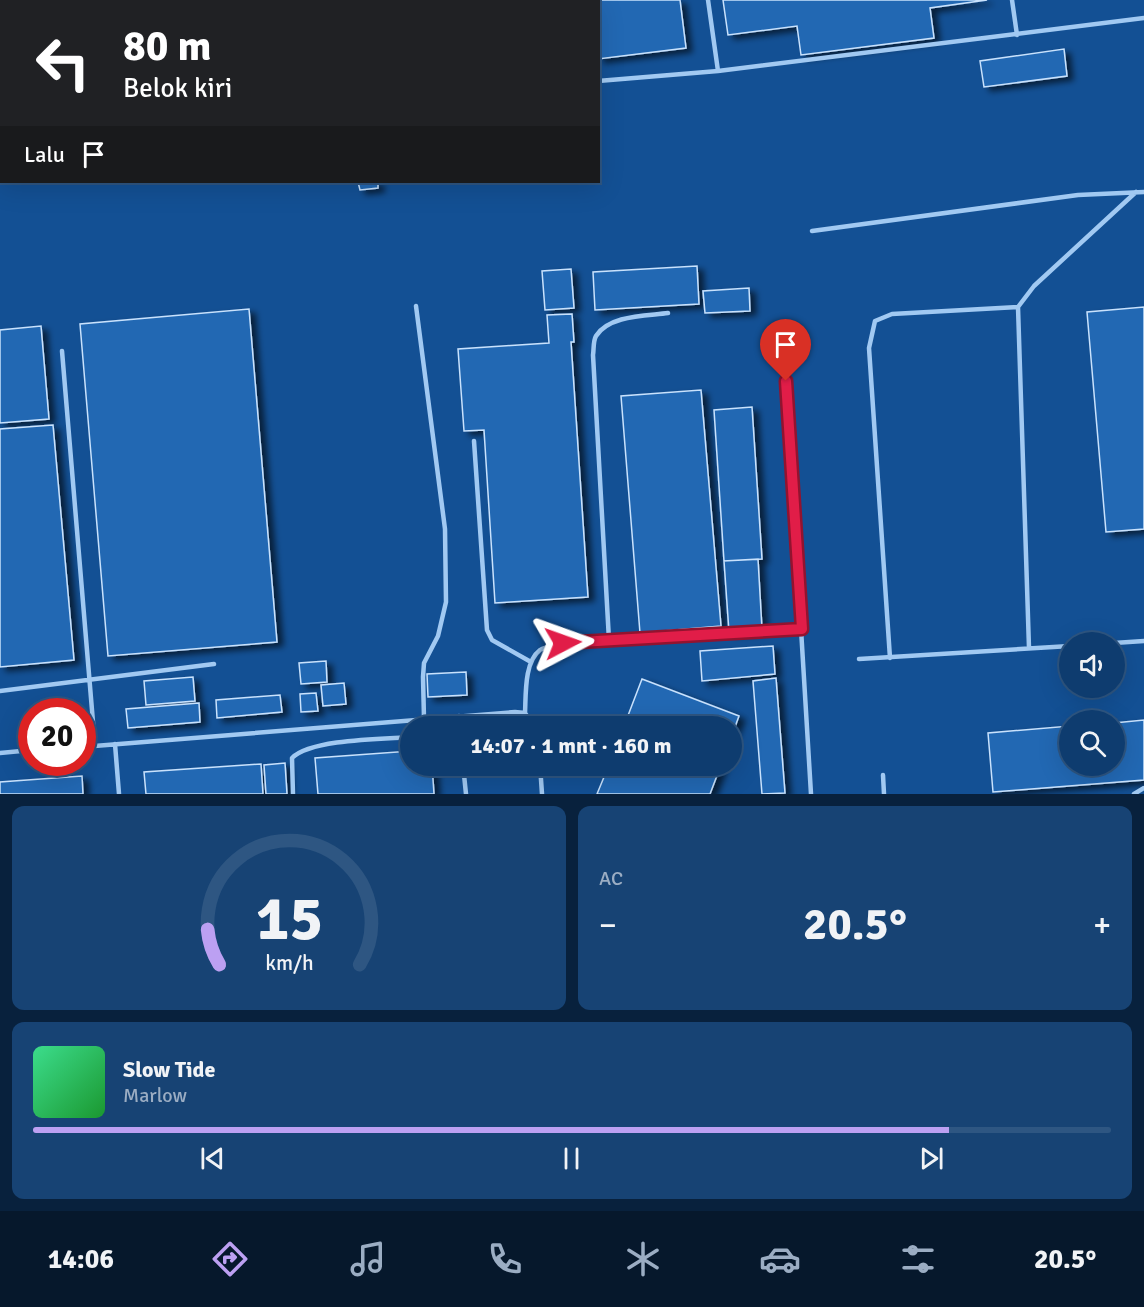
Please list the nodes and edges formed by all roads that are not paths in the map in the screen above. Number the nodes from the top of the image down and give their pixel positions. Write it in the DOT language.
graph roads {
  1 [pos="708,0"];
  2 [pos="1012,0"];
  3 [pos="1144,18"];
  4 [pos="1017,35"];
  5 [pos="718,71"];
  6 [pos="600,81"];
  7 [pos="1136,192"];
  8 [pos="1144,192"];
  9 [pos="812,231"];
  10 [pos="416,306"];
  11 [pos="1018,307"];
  12 [pos="668,313"];
  13 [pos="62,351"];
  14 [pos="786,381"];
  15 [pos="474,441"];
  16 [pos="802,629"];
  17 [pos="609,640"];
  18 [pos="1144,641"];
  19 [pos="1125,642"];
  20 [pos="1059,647"];
  21 [pos="1029,648"];
  22 [pos="890,658"];
  23 [pos="859,659"];
  24 [pos="531,662"];
  25 [pos="214,664"];
  26 [pos="88,681"];
  27 [pos="0,691"];
  28 [pos="90,698"];
  29 [pos="525,713"];
  30 [pos="424,716"];
  31 [pos="459,716"];
  32 [pos="527,716"];
  33 [pos="400,721"];
  34 [pos="400,738"];
  35 [pos="115,744"];
  36 [pos="96,746"];
  37 [pos="18,751"];
  38 [pos="0,753"];
  39 [pos="883,775"];
  40 [pos="464,776"];
  41 [pos="541,776"];
  42 [pos="1144,788"];
  43 [pos="119,794"];
  44 [pos="293,794"];
  45 [pos="466,794"];
  46 [pos="542,794"];
  47 [pos="811,794"];
  48 [pos="884,794"];
  49 [pos="1134,794"];
  1 -- 5 [label="lane"];
  2 -- 4 [label="lane"];
  3 -- 4 [label="lane"];
  4 -- 5 [label="lane"];
  5 -- 6 [label="lane"];
  7 -- 8 [label="lane"];
  7 -- 9 [label="lane"];
  7 -- 11 [label="lane"];
  10 -- 30 [label="lane"];
  11 -- 21 [label="lane"];
  11 -- 22 [label="lane"];
  12 -- 17 [label="lane"];
  13 -- 26 [label="lane"];
  14 -- 16 [label="lane"];
  15 -- 24 [label="lane"];
  16 -- 17 [label="lane"];
  16 -- 47 [label="lane"];
  17 -- 24 [label="lane"];
  18 -- 19 [label="lane"];
  20 -- 21 [label="lane"];
  21 -- 22 [label="lane"];
  22 -- 23 [label="lane"];
  24 -- 29 [label="lane"];
  25 -- 26 [label="lane"];
  26 -- 27 [label="lane"];
  26 -- 28 [label="lane"];
  29 -- 31 [label="lane"];
  29 -- 32 [label="lane"];
  33 -- 35 [label="lane"];
  34 -- 44 [label="lane"];
  35 -- 36 [label="lane"];
  35 -- 43 [label="lane"];
  37 -- 38 [label="lane"];
  39 -- 48 [label="lane"];
  40 -- 45 [label="lane"];
  41 -- 46 [label="lane"];
  42 -- 49 [label="lane"];
}
